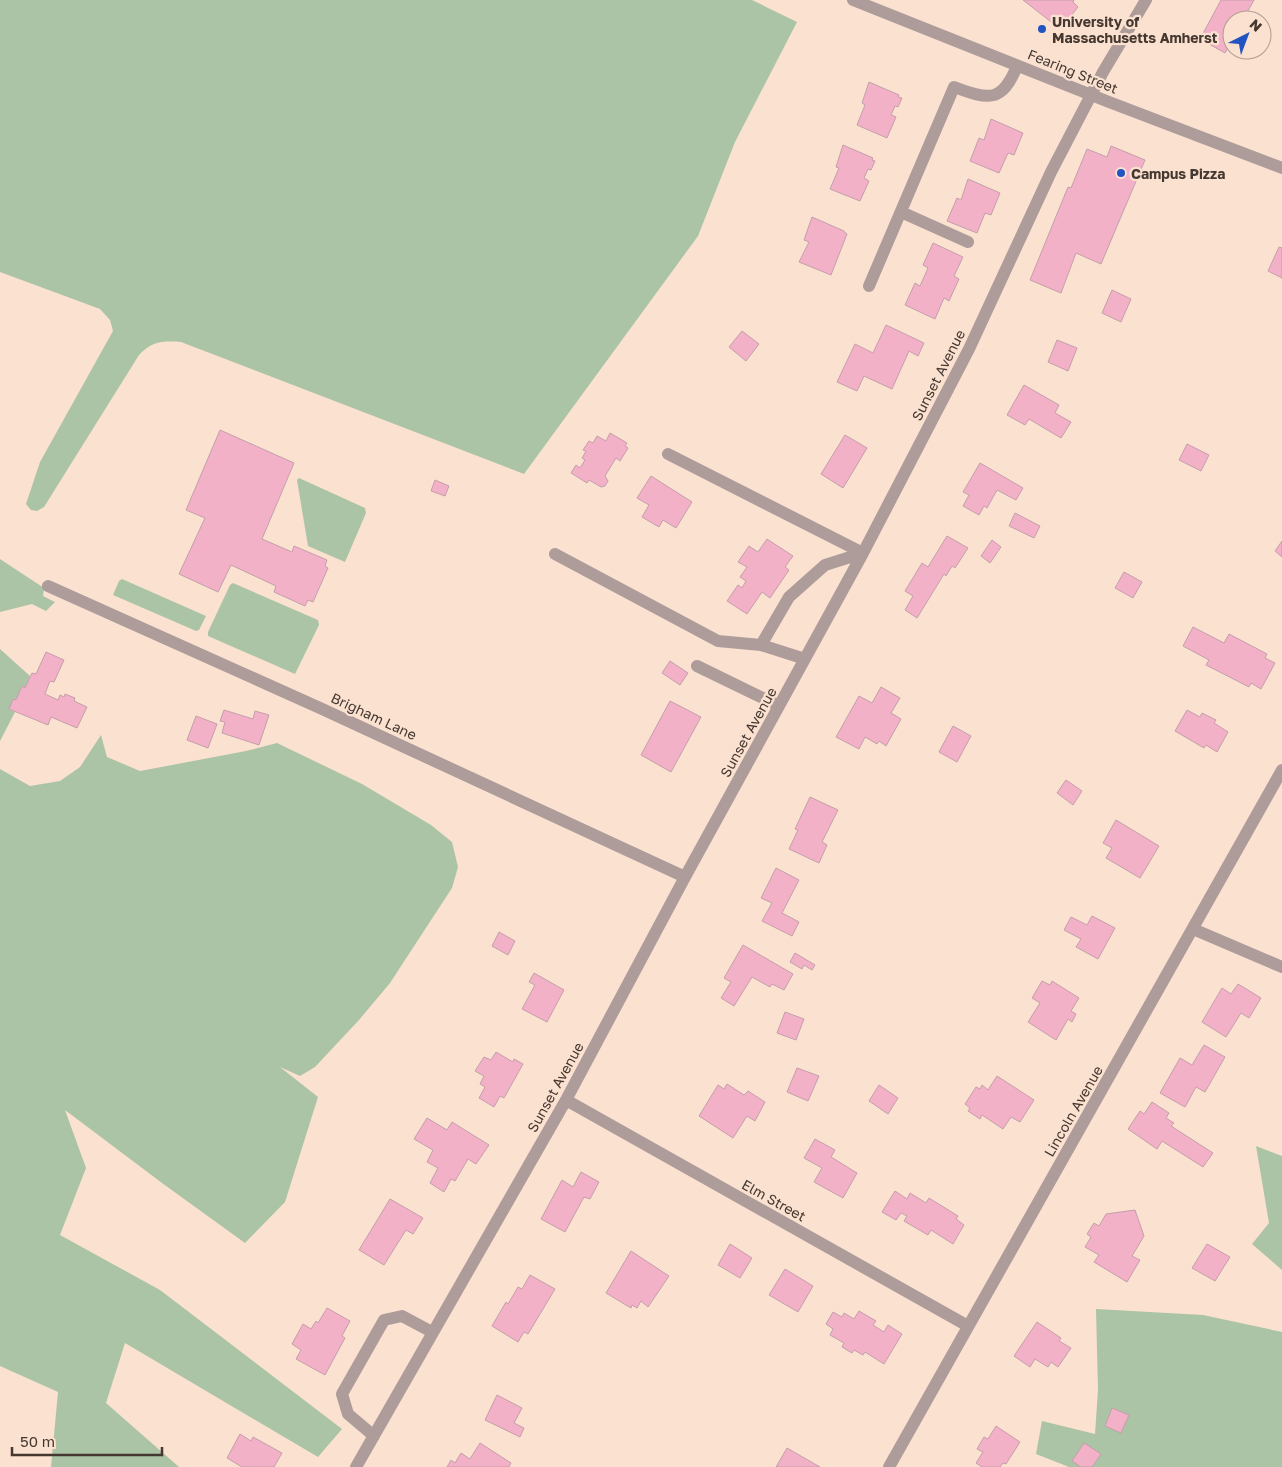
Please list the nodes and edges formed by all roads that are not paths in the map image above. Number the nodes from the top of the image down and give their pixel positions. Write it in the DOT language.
graph roads {
  1 [pos="853,0"];
  2 [pos="1146,0"];
  3 [pos="1017,66"];
  4 [pos="1092,94"];
  5 [pos="1282,168"];
  6 [pos="901,212"];
  7 [pos="968,242"];
  8 [pos="869,286"];
  9 [pos="668,454"];
  10 [pos="863,553"];
  11 [pos="555,554"];
  12 [pos="48,586"];
  13 [pos="761,645"];
  14 [pos="805,659"];
  15 [pos="697,666"];
  16 [pos="779,706"];
  17 [pos="1282,770"];
  18 [pos="685,877"];
  19 [pos="1194,930"];
  20 [pos="1282,967"];
  21 [pos="566,1100"];
  22 [pos="968,1326"];
  23 [pos="432,1332"];
  24 [pos="374,1436"];
  25 [pos="356,1467"];
  26 [pos="889,1467"];
  1 -- 3 [label="street, Fearing Street"];
  2 -- 4 [label="street, Sunset Avenue"];
  3 -- 4 [label="street, Fearing Street"];
  3 -- 6 [label="street"];
  4 -- 5 [label="street, Fearing Street"];
  4 -- 10 [label="street, Sunset Avenue"];
  6 -- 7 [label="street"];
  6 -- 8 [label="street"];
  9 -- 10 [label="street"];
  10 -- 13 [label="street"];
  10 -- 14 [label="street, Sunset Avenue"];
  11 -- 13 [label="street"];
  12 -- 18 [label="street, Brigham Lane"];
  13 -- 14 [label="street"];
  14 -- 16 [label="street, Sunset Avenue"];
  15 -- 16 [label="street"];
  16 -- 18 [label="street, Sunset Avenue"];
  17 -- 19 [label="street, Lincoln Avenue"];
  18 -- 21 [label="street, Sunset Avenue"];
  19 -- 20 [label="street"];
  19 -- 22 [label="street, Lincoln Avenue"];
  21 -- 22 [label="street, Elm Street"];
  21 -- 23 [label="street, Sunset Avenue"];
  22 -- 26 [label="street, Lincoln Avenue"];
  23 -- 24 [label="street, Sunset Avenue"];
  23 -- 24 [label="street"];
  24 -- 25 [label="street, Sunset Avenue"];
}
